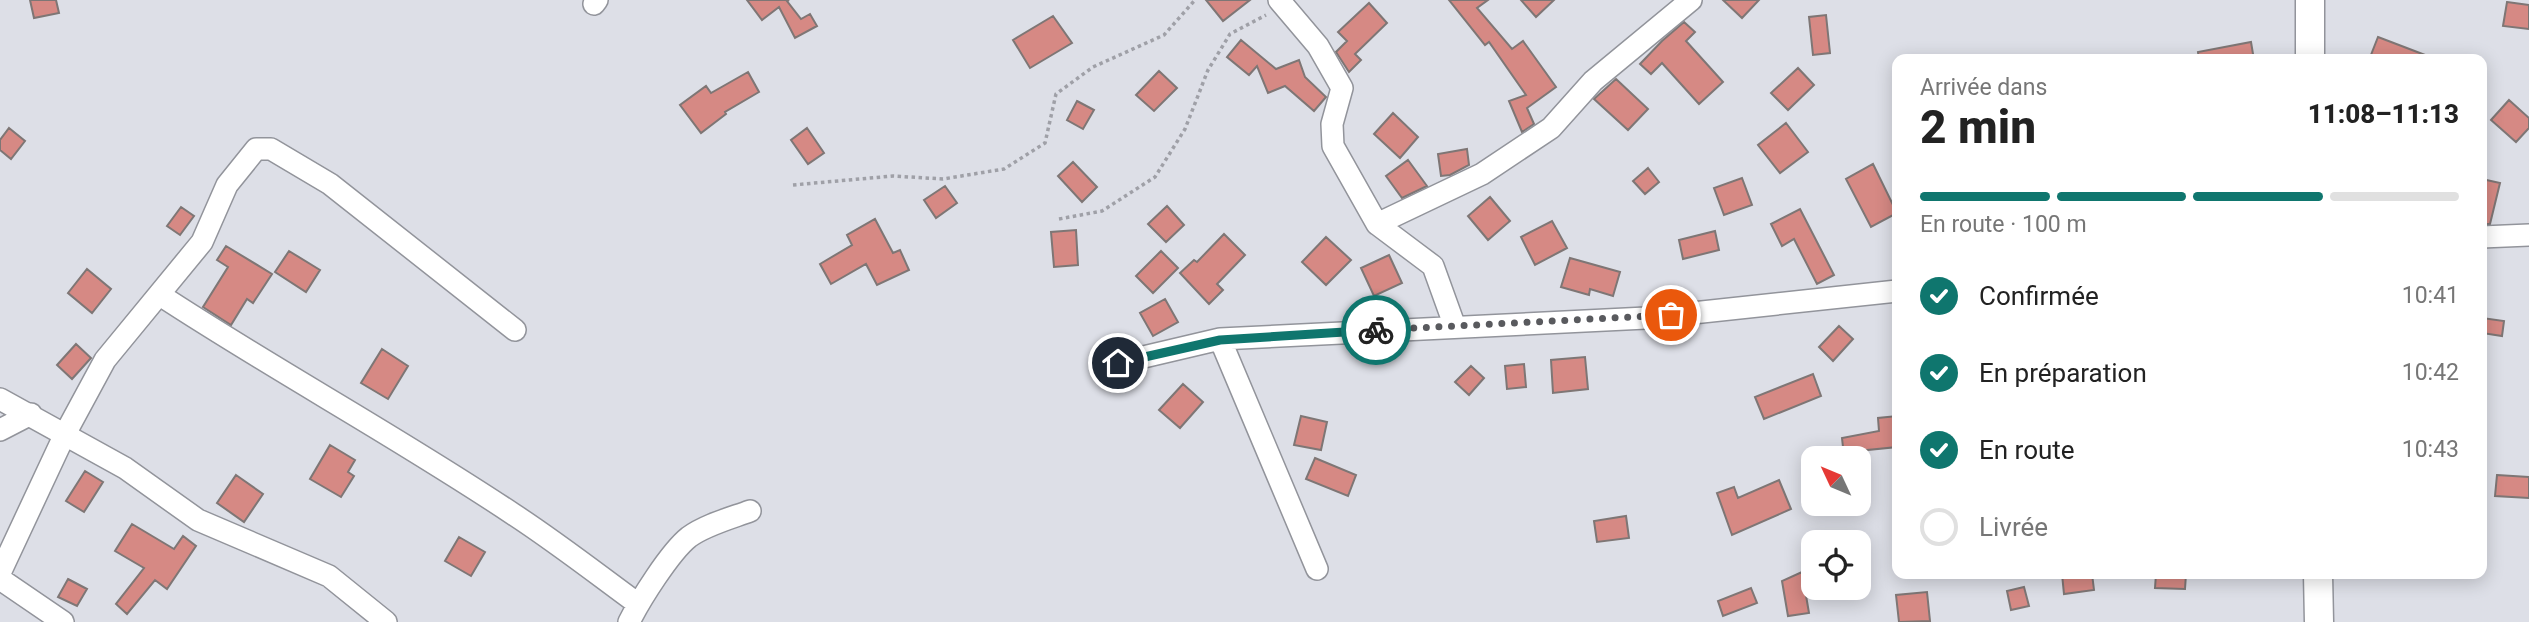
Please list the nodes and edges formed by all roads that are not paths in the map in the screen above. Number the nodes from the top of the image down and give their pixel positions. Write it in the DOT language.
graph roads {
  1 [pos="1691,0"];
  2 [pos="2310,0"];
  3 [pos="1281,3"];
  4 [pos="2310,54"];
  5 [pos="1377,224"];
  6 [pos="2529,235"];
  7 [pos="2487,237"];
  8 [pos="1892,292"];
  9 [pos="160,295"];
  10 [pos="1455,327"];
  11 [pos="515,330"];
  12 [pos="1220,340"];
  13 [pos="1118,363"];
  14 [pos="0,399"];
  15 [pos="31,414"];
  16 [pos="0,430"];
  17 [pos="65,434"];
  18 [pos="750,511"];
  19 [pos="1317,569"];
  20 [pos="0,573"];
  21 [pos="0,579"];
  22 [pos="2318,579"];
  23 [pos="633,613"];
  24 [pos="63,622"];
  25 [pos="386,622"];
  26 [pos="2319,622"];
  1 -- 5 [label="street"];
  2 -- 4 [label="main road"];
  3 -- 5 [label="street"];
  5 -- 10 [label="street"];
  6 -- 7 [label="street"];
  8 -- 10 [label="street"];
  9 -- 11 [label="street"];
  9 -- 17 [label="street"];
  9 -- 23 [label="street"];
  10 -- 12 [label="street"];
  12 -- 13 [label="street"];
  12 -- 19 [label="street"];
  14 -- 15 [label="street"];
  15 -- 16 [label="street"];
  15 -- 17 [label="street"];
  17 -- 20 [label="street"];
  17 -- 25 [label="street"];
  18 -- 23 [label="street"];
  21 -- 24 [label="street"];
  22 -- 26 [label="main road"];
}
